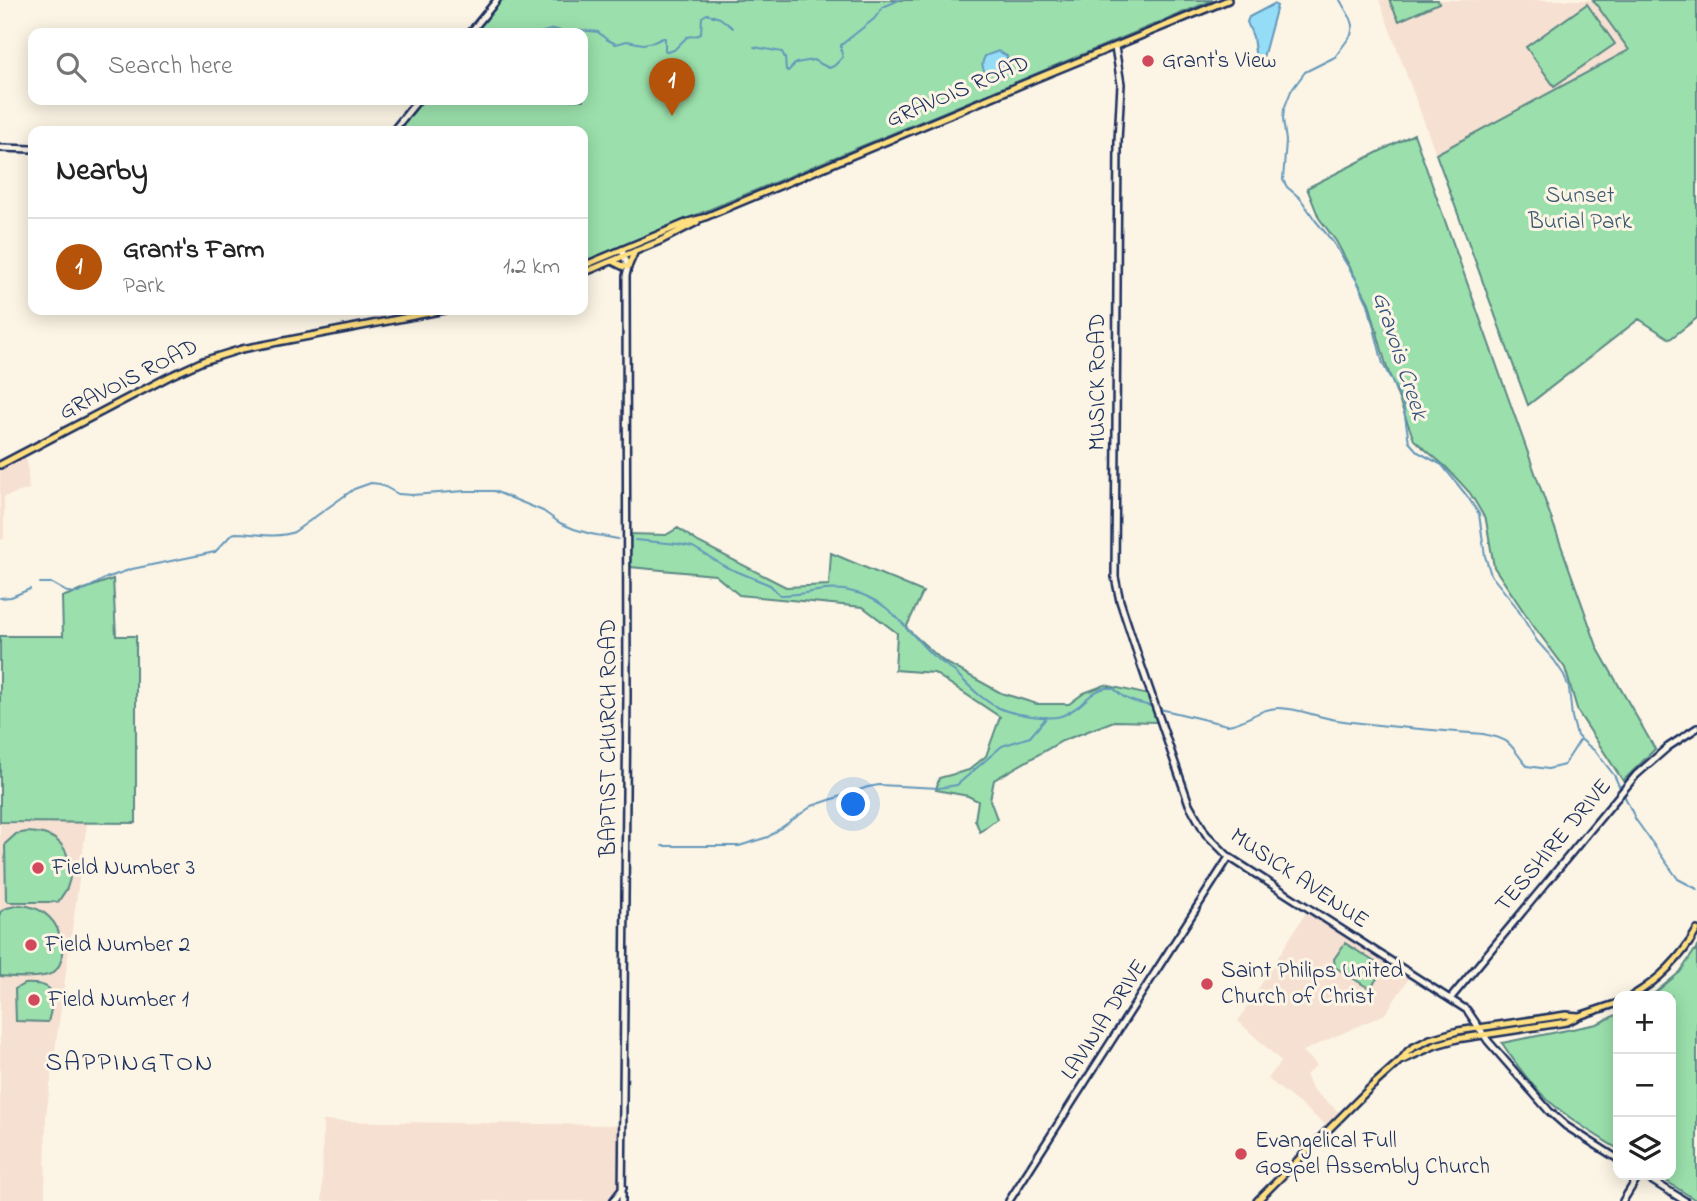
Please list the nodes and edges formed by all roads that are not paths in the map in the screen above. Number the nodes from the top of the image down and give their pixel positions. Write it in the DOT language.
graph roads {
  1 [pos="496,0"];
  2 [pos="1228,0"];
  3 [pos="474,28"];
  4 [pos="1115,47"];
  5 [pos="414,105"];
  6 [pos="397,126"];
  7 [pos="0,148"];
  8 [pos="28,149"];
  9 [pos="703,218"];
  10 [pos="635,251"];
  11 [pos="622,253"];
  12 [pos="610,262"];
  13 [pos="588,264"];
  14 [pos="626,267"];
  15 [pos="588,271"];
  16 [pos="418,315"];
  17 [pos="0,465"];
  18 [pos="1157,712"];
  19 [pos="1697,728"];
  20 [pos="1229,857"];
  21 [pos="1697,930"];
  22 [pos="1640,991"];
  23 [pos="1450,999"];
  24 [pos="1613,1005"];
  25 [pos="1579,1016"];
  26 [pos="1478,1028"];
  27 [pos="1497,1033"];
  28 [pos="1483,1035"];
  29 [pos="1494,1048"];
  30 [pos="1401,1060"];
  31 [pos="1613,1156"];
  32 [pos="1638,1180"];
  33 [pos="1649,1180"];
  34 [pos="622,1188"];
  35 [pos="613,1201"];
  36 [pos="622,1201"];
  37 [pos="1009,1201"];
  38 [pos="1258,1201"];
  39 [pos="1623,1201"];
  40 [pos="1685,1201"];
  1 -- 3 [label="street"];
  2 -- 4 [label="main road, GRAVOIS ROAD"];
  4 -- 9 [label="main road, GRAVOIS ROAD"];
  4 -- 18 [label="street, MUSICK ROAD"];
  5 -- 6 [label="street"];
  7 -- 8 [label="street"];
  9 -- 10 [label="main road, GRAVOIS ROAD"];
  9 -- 11 [label="main road, GRAVOIS ROAD"];
  10 -- 11 [label="main road, GRAVOIS ROAD"];
  10 -- 14 [label="main road"];
  11 -- 12 [label="main road, GRAVOIS ROAD"];
  11 -- 13 [label="main road, GRAVOIS ROAD"];
  11 -- 14 [label="street, BAPTIST CHURCH ROAD"];
  12 -- 14 [label="main road"];
  12 -- 15 [label="main road, GRAVOIS ROAD"];
  14 -- 34 [label="street, BAPTIST CHURCH ROAD"];
  16 -- 17 [label="main road, GRAVOIS ROAD"];
  18 -- 20 [label="street, MUSICK AVENUE"];
  19 -- 23 [label="street, TESSHIRE DRIVE"];
  20 -- 23 [label="street, MUSICK AVENUE"];
  20 -- 37 [label="street, LAVINIA DRIVE"];
  21 -- 22 [label="main road"];
  23 -- 26 [label="street, MUSICK AVENUE"];
  24 -- 25 [label="main road"];
  25 -- 26 [label="main road"];
  25 -- 27 [label="main road"];
  26 -- 28 [label="street, MUSICK AVENUE"];
  26 -- 30 [label="main road"];
  27 -- 28 [label="main road"];
  27 -- 29 [label="street"];
  28 -- 29 [label="street, MUSICK AVENUE"];
  28 -- 30 [label="main road"];
  29 -- 31 [label="street, MUSICK AVENUE"];
  30 -- 38 [label="main road"];
  32 -- 39 [label="street"];
  33 -- 40 [label="street"];
  34 -- 35 [label="street"];
  34 -- 36 [label="street, BAPTIST CHURCH ROAD"];
}
